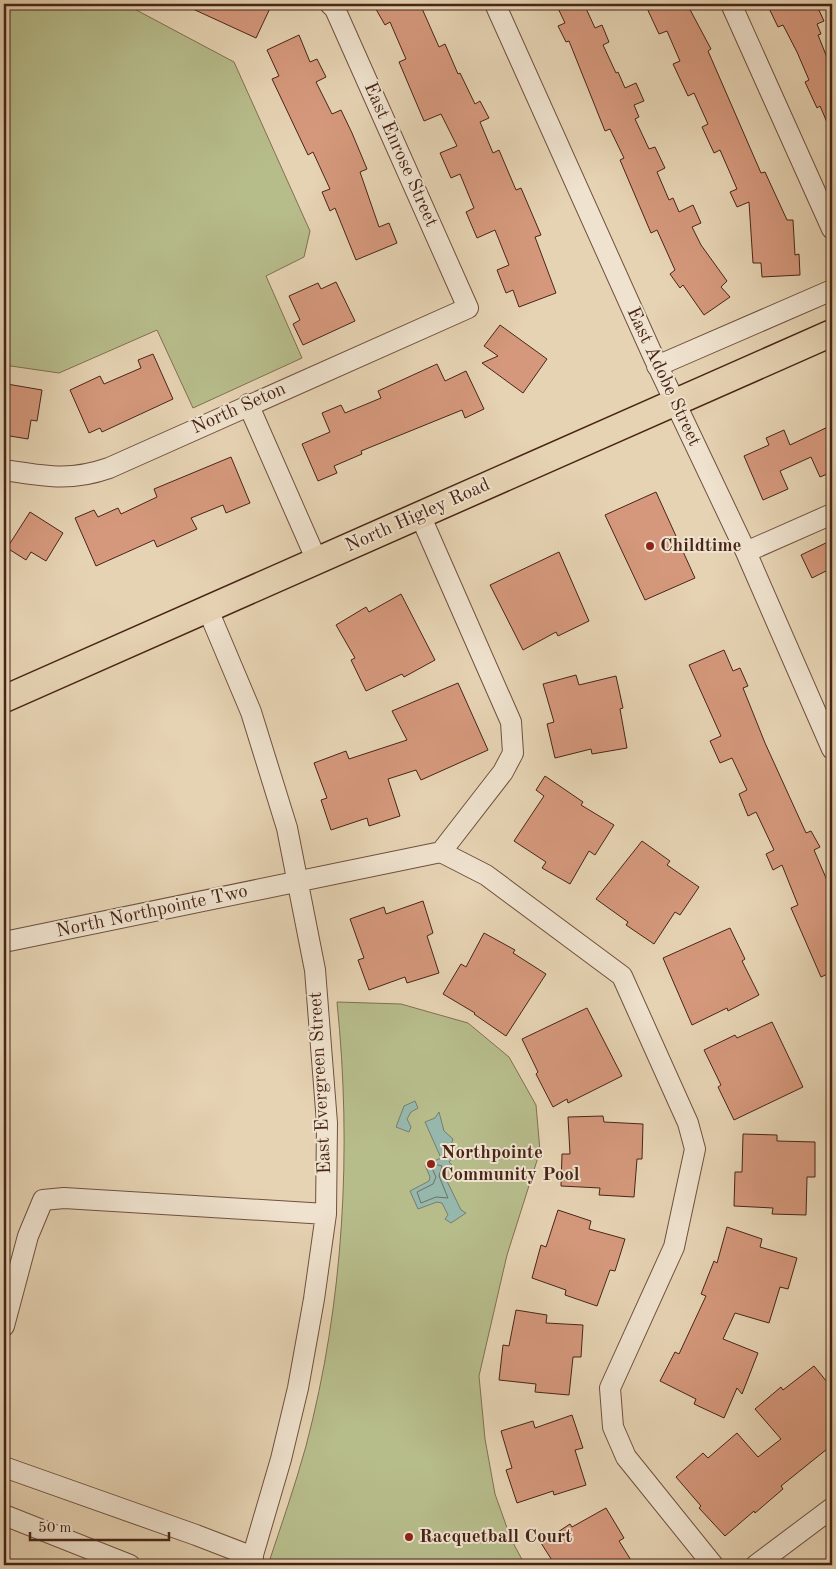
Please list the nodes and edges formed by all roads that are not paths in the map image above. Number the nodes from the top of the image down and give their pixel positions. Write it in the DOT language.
graph roads {
  1 [pos="330,4"];
  2 [pos="495,4"];
  3 [pos="731,4"];
  4 [pos="832,229"];
  5 [pos="832,290"];
  6 [pos="468,308"];
  7 [pos="832,333"];
  8 [pos="658,366"];
  9 [pos="674,402"];
  10 [pos="248,404"];
  11 [pos="4,470"];
  12 [pos="832,514"];
  13 [pos="420,516"];
  14 [pos="746,552"];
  15 [pos="317,561"];
  16 [pos="208,610"];
  17 [pos="4,699"];
  18 [pos="832,749"];
  19 [pos="441,852"];
  20 [pos="300,882"];
  21 [pos="4,942"];
  22 [pos="326,1214"];
  23 [pos="4,1326"];
  24 [pos="4,1468"];
  25 [pos="832,1508"];
  26 [pos="4,1515"];
  27 [pos="252,1561"];
  28 [pos="130,1565"];
  29 [pos="713,1565"];
  30 [pos="756,1565"];
  1 -- 6 [label="street, East Enrose Street"];
  2 -- 8 [label="street, East Adobe Street"];
  3 -- 4 [label="street"];
  5 -- 8 [label="street"];
  6 -- 10 [label="street, North Seton"];
  7 -- 9 [label="main road, North Higley Road"];
  8 -- 9 [label="street, East Adobe Street"];
  9 -- 13 [label="main road, North Higley Road"];
  9 -- 14 [label="street, East Adobe Street"];
  10 -- 11 [label="street, North Seton"];
  10 -- 15 [label="street"];
  12 -- 14 [label="street"];
  13 -- 15 [label="main road, North Higley Road"];
  13 -- 19 [label="street"];
  14 -- 18 [label="street, East Adobe Street"];
  15 -- 16 [label="main road, North Higley Road"];
  16 -- 17 [label="main road, North Higley Road"];
  16 -- 20 [label="street, East Evergreen Street"];
  19 -- 20 [label="street, North Northpointe Two"];
  19 -- 29 [label="street"];
  20 -- 21 [label="street, North Northpointe Two"];
  20 -- 22 [label="street, East Evergreen Street"];
  22 -- 23 [label="street"];
  22 -- 27 [label="street, East Evergreen Street"];
  24 -- 27 [label="street"];
  25 -- 30 [label="street"];
  26 -- 28 [label="street"];
}
